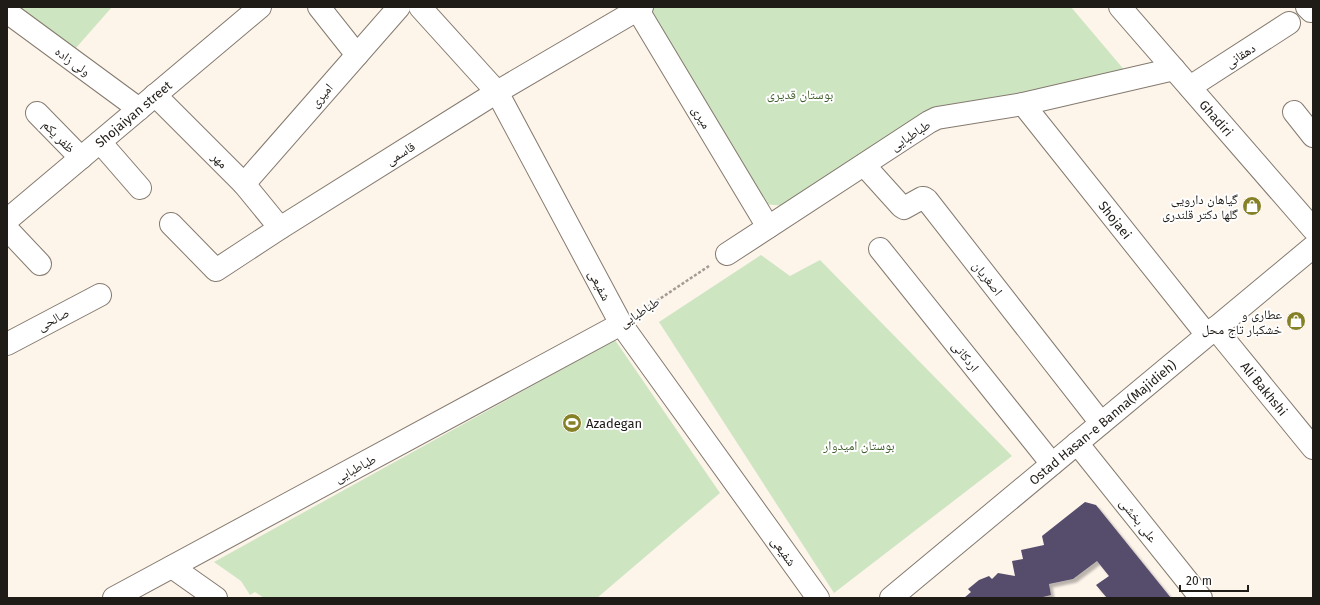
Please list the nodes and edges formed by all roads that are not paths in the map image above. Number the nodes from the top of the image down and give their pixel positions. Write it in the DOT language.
graph roads {
  1 [pos="260,7"];
  2 [pos="319,7"];
  3 [pos="399,7"];
  4 [pos="420,7"];
  5 [pos="1120,7"];
  6 [pos="639,8"];
  7 [pos="7,12"];
  8 [pos="1289,23"];
  9 [pos="357,55"];
  10 [pos="1174,69"];
  11 [pos="1190,87"];
  12 [pos="497,92"];
  13 [pos="155,95"];
  14 [pos="1023,104"];
  15 [pos="139,109"];
  16 [pos="1294,112"];
  17 [pos="37,113"];
  18 [pos="1313,136"];
  19 [pos="100,142"];
  20 [pos="81,158"];
  21 [pos="864,166"];
  22 [pos="244,184"];
  23 [pos="140,188"];
  24 [pos="7,220"];
  25 [pos="171,224"];
  26 [pos="768,227"];
  27 [pos="280,228"];
  28 [pos="7,229"];
  29 [pos="1313,229"];
  30 [pos="1313,247"];
  31 [pos="880,248"];
  32 [pos="727,254"];
  33 [pos="40,264"];
  34 [pos="100,295"];
  35 [pos="621,324"];
  36 [pos="1211,332"];
  37 [pos="7,344"];
  38 [pos="1102,423"];
  39 [pos="1078,443"];
  40 [pos="1313,448"];
  41 [pos="1052,464"];
  42 [pos="172,567"];
  43 [pos="114,598"];
  44 [pos="216,598"];
  45 [pos="818,598"];
  46 [pos="891,598"];
  47 [pos="1201,598"];
  1 -- 13 [label="street, Shojaiyan street"];
  2 -- 9 [label="street"];
  3 -- 9 [label="street, امیری"];
  4 -- 12 [label="street, شفیعی"];
  5 -- 10 [label="street, Ghadiri"];
  6 -- 12 [label="street, قاسمی"];
  6 -- 26 [label="street, میری"];
  7 -- 15 [label="street, ولی زاده"];
  8 -- 11 [label="street, دهقانی"];
  9 -- 22 [label="street, امیری"];
  10 -- 11 [label="street, Ghadiri"];
  10 -- 14 [label="street, طباطبایی"];
  11 -- 29 [label="street, Ghadiri"];
  12 -- 27 [label="street, قاسمی"];
  12 -- 35 [label="street, شفیعی"];
  13 -- 15 [label="street, Shojaiyan street"];
  13 -- 22 [label="street, مهر"];
  14 -- 21 [label="street, طباطبایی"];
  14 -- 36 [label="street, Shojaei"];
  15 -- 19 [label="street, Shojaiyan street"];
  16 -- 18 [label="street"];
  17 -- 20 [label="street, ظفر یکم"];
  19 -- 20 [label="street, Shojaiyan street"];
  19 -- 23 [label="street"];
  20 -- 24 [label="street, Shojaiyan street"];
  21 -- 26 [label="street, طباطبایی"];
  21 -- 38 [label="street, اصغریان"];
  22 -- 27 [label="street, مهر"];
  25 -- 27 [label="street, قاسمی"];
  26 -- 32 [label="street, طباطبایی"];
  28 -- 33 [label="street"];
  30 -- 36 [label="street, Ostad Hasan-e Banna(Majidieh)"];
  31 -- 41 [label="street, اردکانی"];
  34 -- 37 [label="street, صالحی"];
  35 -- 42 [label="street, طباطبایی"];
  35 -- 45 [label="street, شفیعی"];
  36 -- 38 [label="street, Ostad Hasan-e Banna(Majidieh)"];
  36 -- 40 [label="street, Ali Bakhshi"];
  38 -- 39 [label="street, Ostad Hasan-e Banna(Majidieh)"];
  39 -- 41 [label="street, Ostad Hasan-e Banna(Majidieh)"];
  39 -- 47 [label="street, علی بخشی"];
  41 -- 46 [label="street, Ostad Hasan-e Banna(Majidieh)"];
  42 -- 43 [label="street, طباطبایی"];
  42 -- 44 [label="street"];
}
